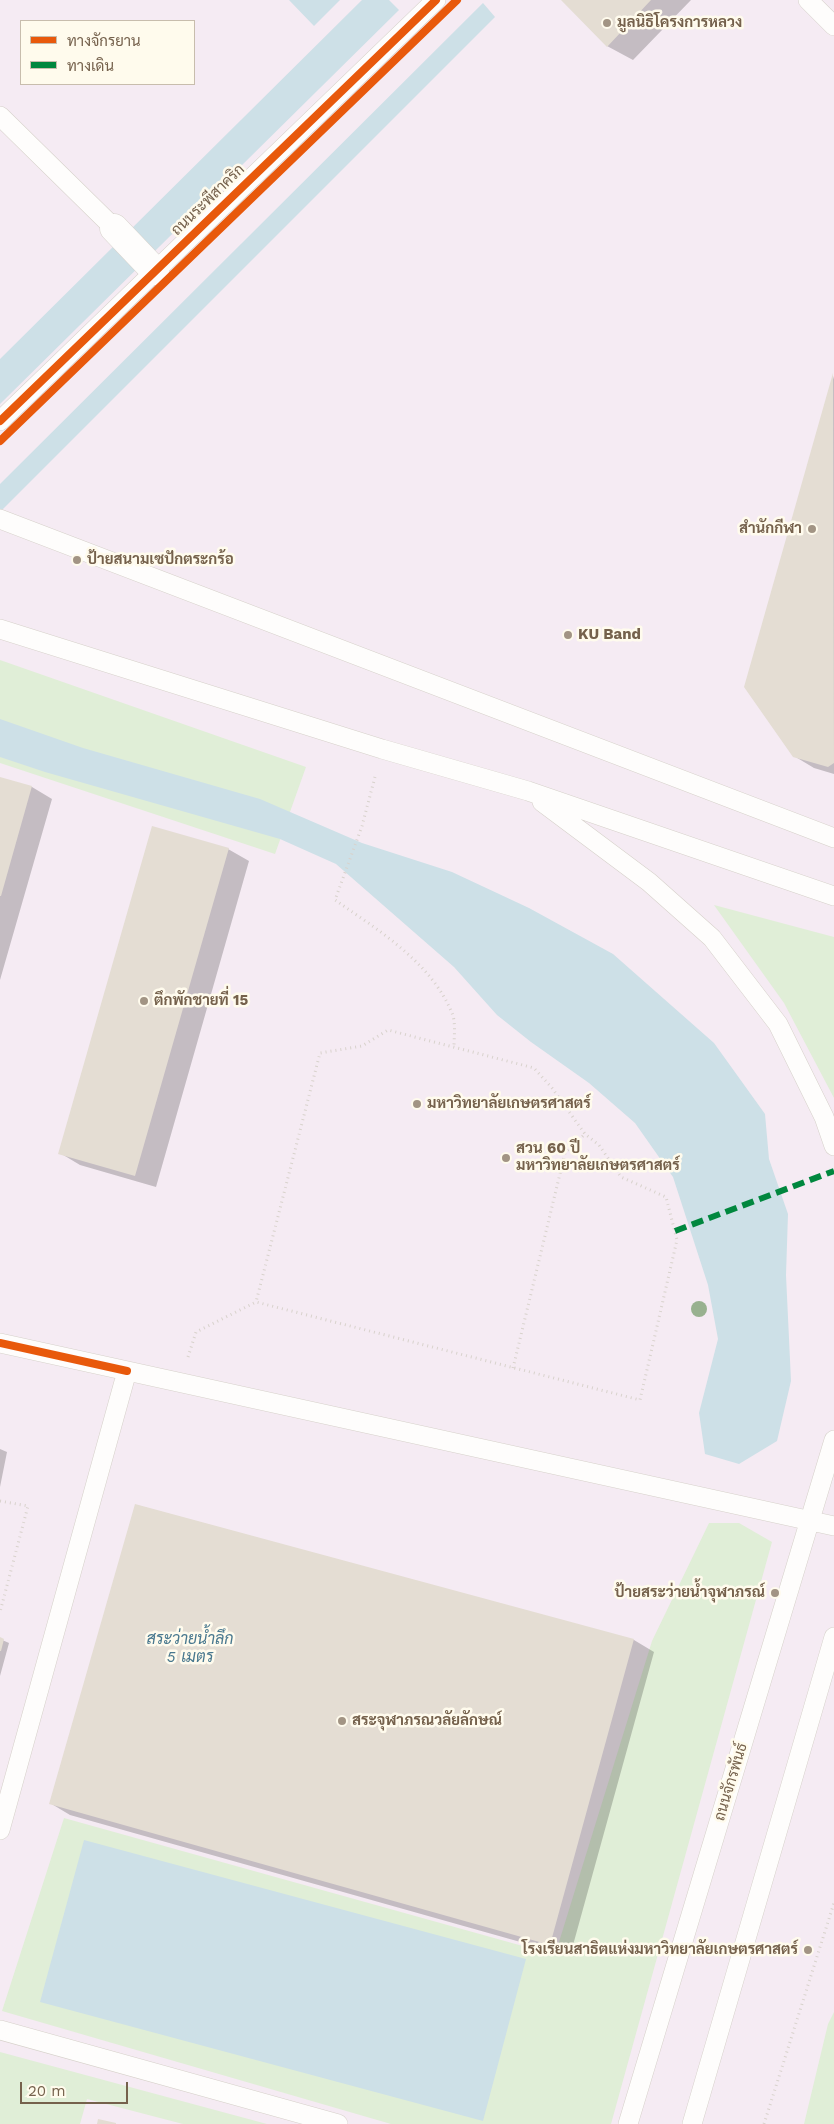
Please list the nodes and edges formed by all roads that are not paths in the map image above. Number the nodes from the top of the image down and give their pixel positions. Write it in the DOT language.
graph roads {
  1 [pos="436,0"];
  2 [pos="808,0"];
  3 [pos="834,26"];
  4 [pos="0,116"];
  5 [pos="114,228"];
  6 [pos="151,266"];
  7 [pos="0,421"];
  8 [pos="0,520"];
  9 [pos="0,628"];
  10 [pos="528,791"];
  11 [pos="834,838"];
  12 [pos="834,896"];
  13 [pos="834,1146"];
  14 [pos="0,1343"];
  15 [pos="127,1371"];
  16 [pos="834,1440"];
  17 [pos="810,1520"];
  18 [pos="834,1526"];
  19 [pos="834,1637"];
  20 [pos="0,1830"];
  21 [pos="0,2030"];
  22 [pos="338,2124"];
  23 [pos="628,2124"];
  24 [pos="692,2124"];
  1 -- 6 [label="lane, ถนนระพีสาคริก"];
  2 -- 3 [label="lane"];
  4 -- 5 [label="lane"];
  5 -- 6 [label="street"];
  6 -- 7 [label="lane, ถนนระพีสาคริก"];
  8 -- 11 [label="lane"];
  9 -- 10 [label="lane"];
  10 -- 12 [label="lane"];
  10 -- 13 [label="lane"];
  14 -- 15 [label="lane"];
  15 -- 17 [label="lane"];
  15 -- 20 [label="lane"];
  16 -- 17 [label="lane, ถนนจักรพันธ์"];
  17 -- 18 [label="lane"];
  17 -- 23 [label="lane, ถนนจักรพันธ์"];
  19 -- 24 [label="lane"];
  21 -- 22 [label="lane"];
}
